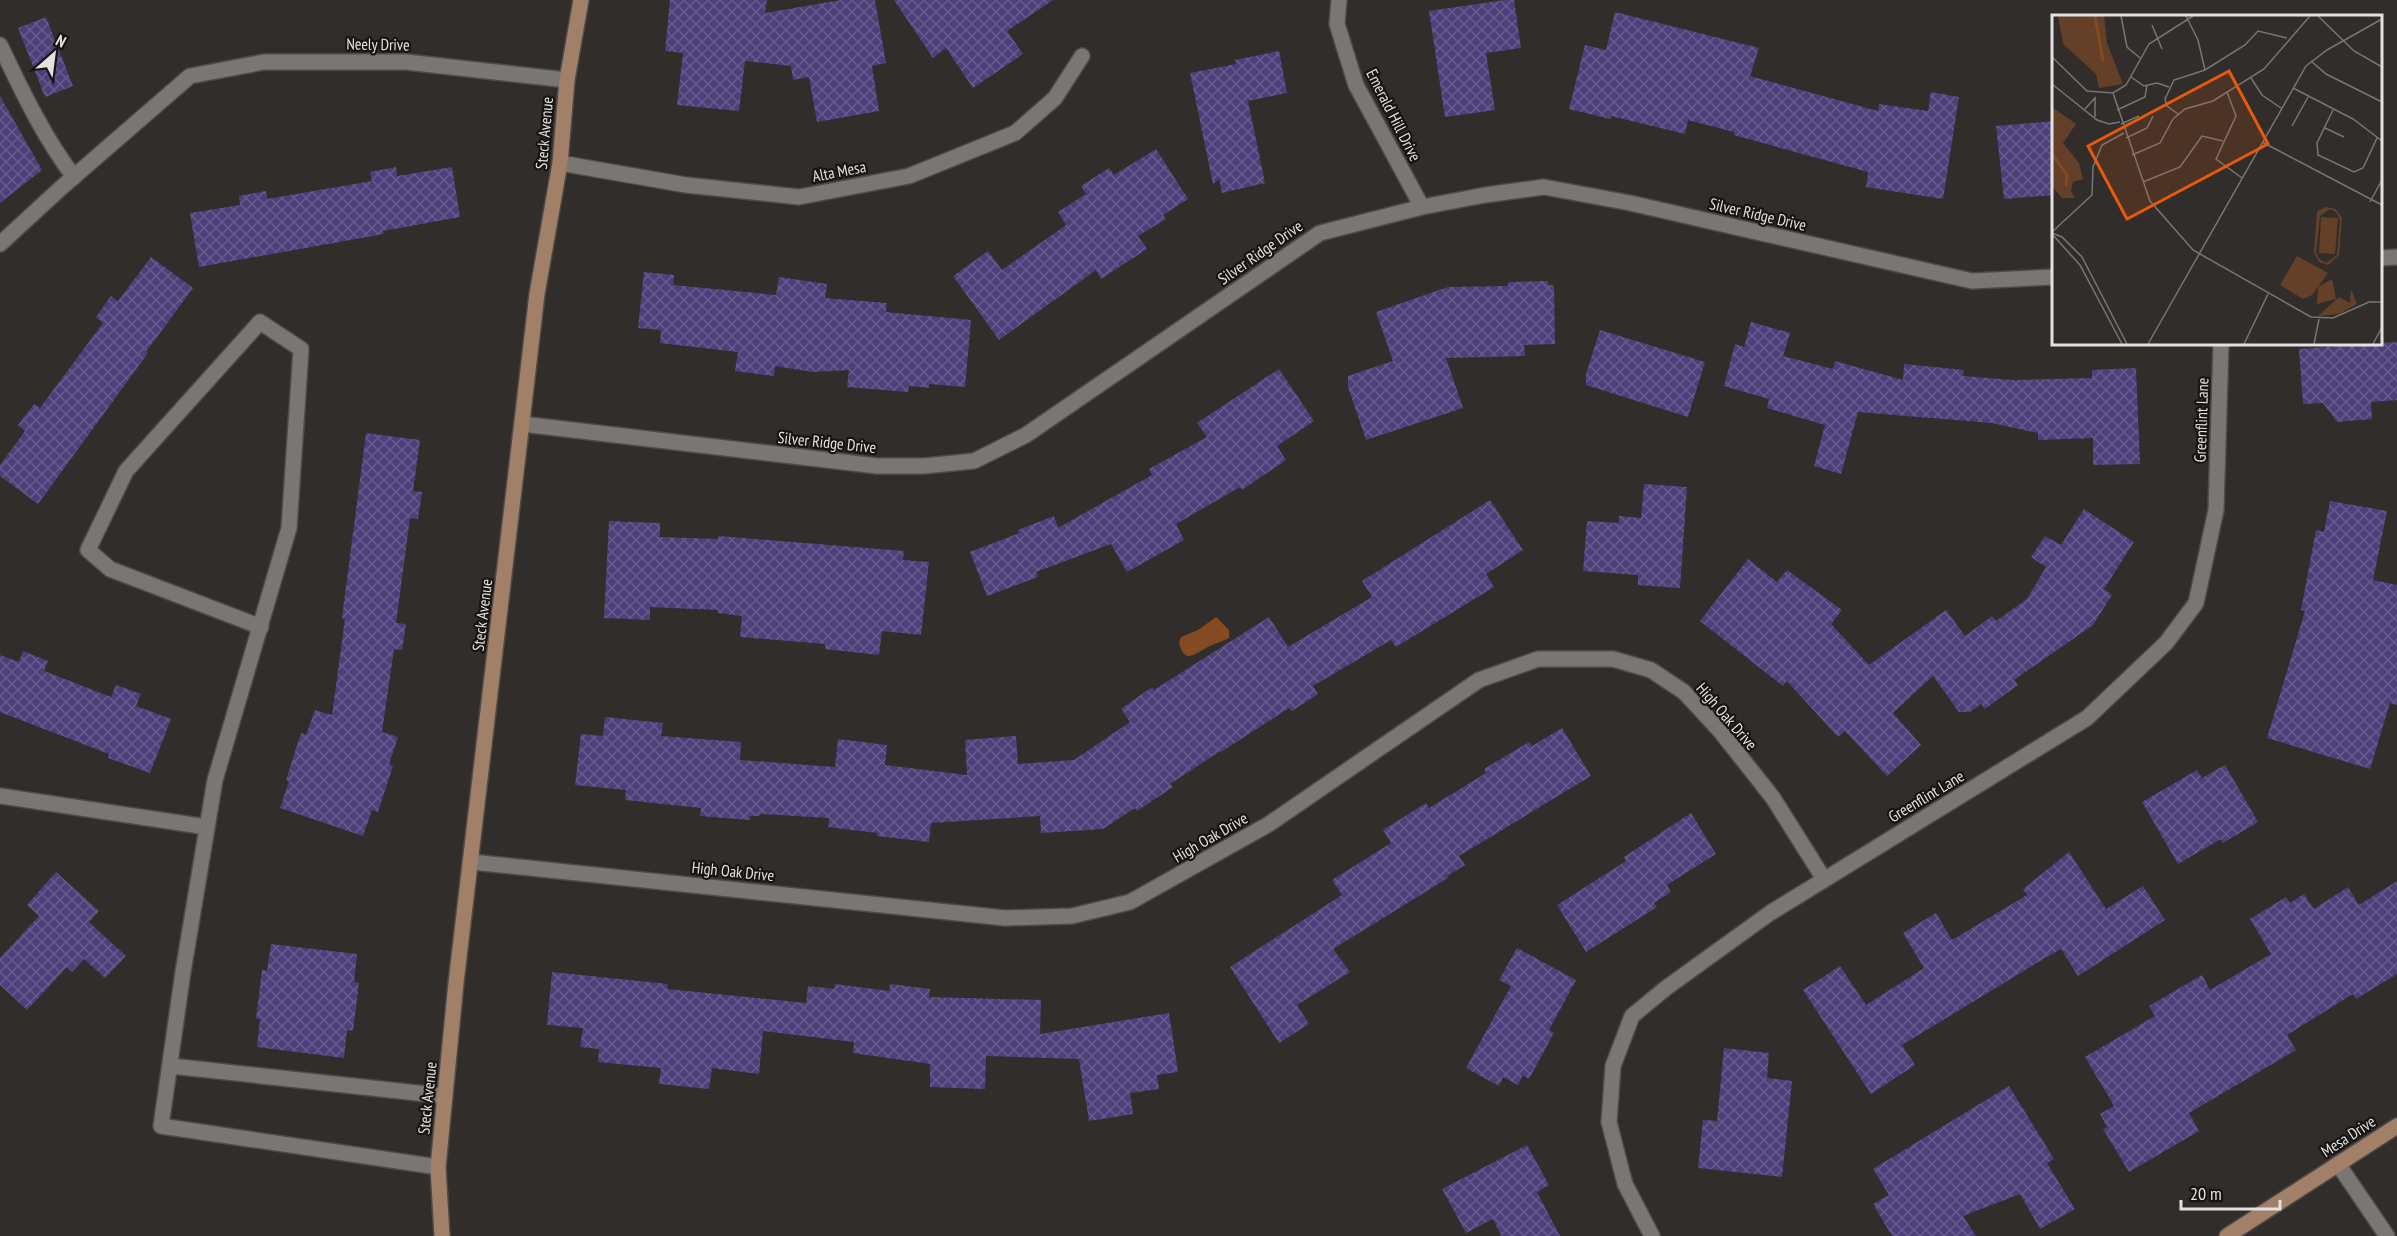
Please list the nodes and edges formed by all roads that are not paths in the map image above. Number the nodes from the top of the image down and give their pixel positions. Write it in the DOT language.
graph roads {
  1 [pos="581,0"];
  2 [pos="1339,0"];
  3 [pos="0,45"];
  4 [pos="1082,56"];
  5 [pos="567,80"];
  6 [pos="560,163"];
  7 [pos="74,177"];
  8 [pos="1422,207"];
  9 [pos="0,244"];
  10 [pos="2397,257"];
  11 [pos="2382,258"];
  12 [pos="2052,276"];
  13 [pos="2221,345"];
  14 [pos="522,424"];
  15 [pos="261,627"];
  16 [pos="0,796"];
  17 [pos="207,827"];
  18 [pos="472,862"];
  19 [pos="1824,879"];
  20 [pos="171,1066"];
  21 [pos="445,1096"];
  22 [pos="2397,1126"];
  23 [pos="2338,1164"];
  24 [pos="438,1167"];
  25 [pos="442,1236"];
  26 [pos="1652,1236"];
  27 [pos="2227,1236"];
  28 [pos="2387,1236"];
  1 -- 5 [label="street, Steck Avenue"];
  2 -- 8 [label="street, Emerald Hill Drive"];
  3 -- 7 [label="street"];
  4 -- 6 [label="street, Alta Mesa"];
  5 -- 6 [label="street, Steck Avenue"];
  5 -- 7 [label="street, Neely Drive"];
  6 -- 14 [label="street, Steck Avenue"];
  7 -- 9 [label="street"];
  8 -- 12 [label="street, Silver Ridge Drive"];
  8 -- 14 [label="street, Silver Ridge Drive"];
  10 -- 11 [label="street"];
  13 -- 19 [label="street, Greenflint Lane"];
  14 -- 18 [label="street, Steck Avenue"];
  15 -- 15 [label="street"];
  15 -- 17 [label="street"];
  16 -- 17 [label="street"];
  17 -- 20 [label="street"];
  18 -- 19 [label="street, High Oak Drive"];
  18 -- 21 [label="street, Steck Avenue"];
  19 -- 26 [label="street, Greenflint Lane"];
  20 -- 21 [label="street"];
  20 -- 24 [label="street"];
  21 -- 24 [label="street, Steck Avenue"];
  22 -- 23 [label="street, Mesa Drive"];
  23 -- 27 [label="street, Mesa Drive"];
  23 -- 28 [label="street"];
  24 -- 25 [label="street, Steck Avenue"];
}
